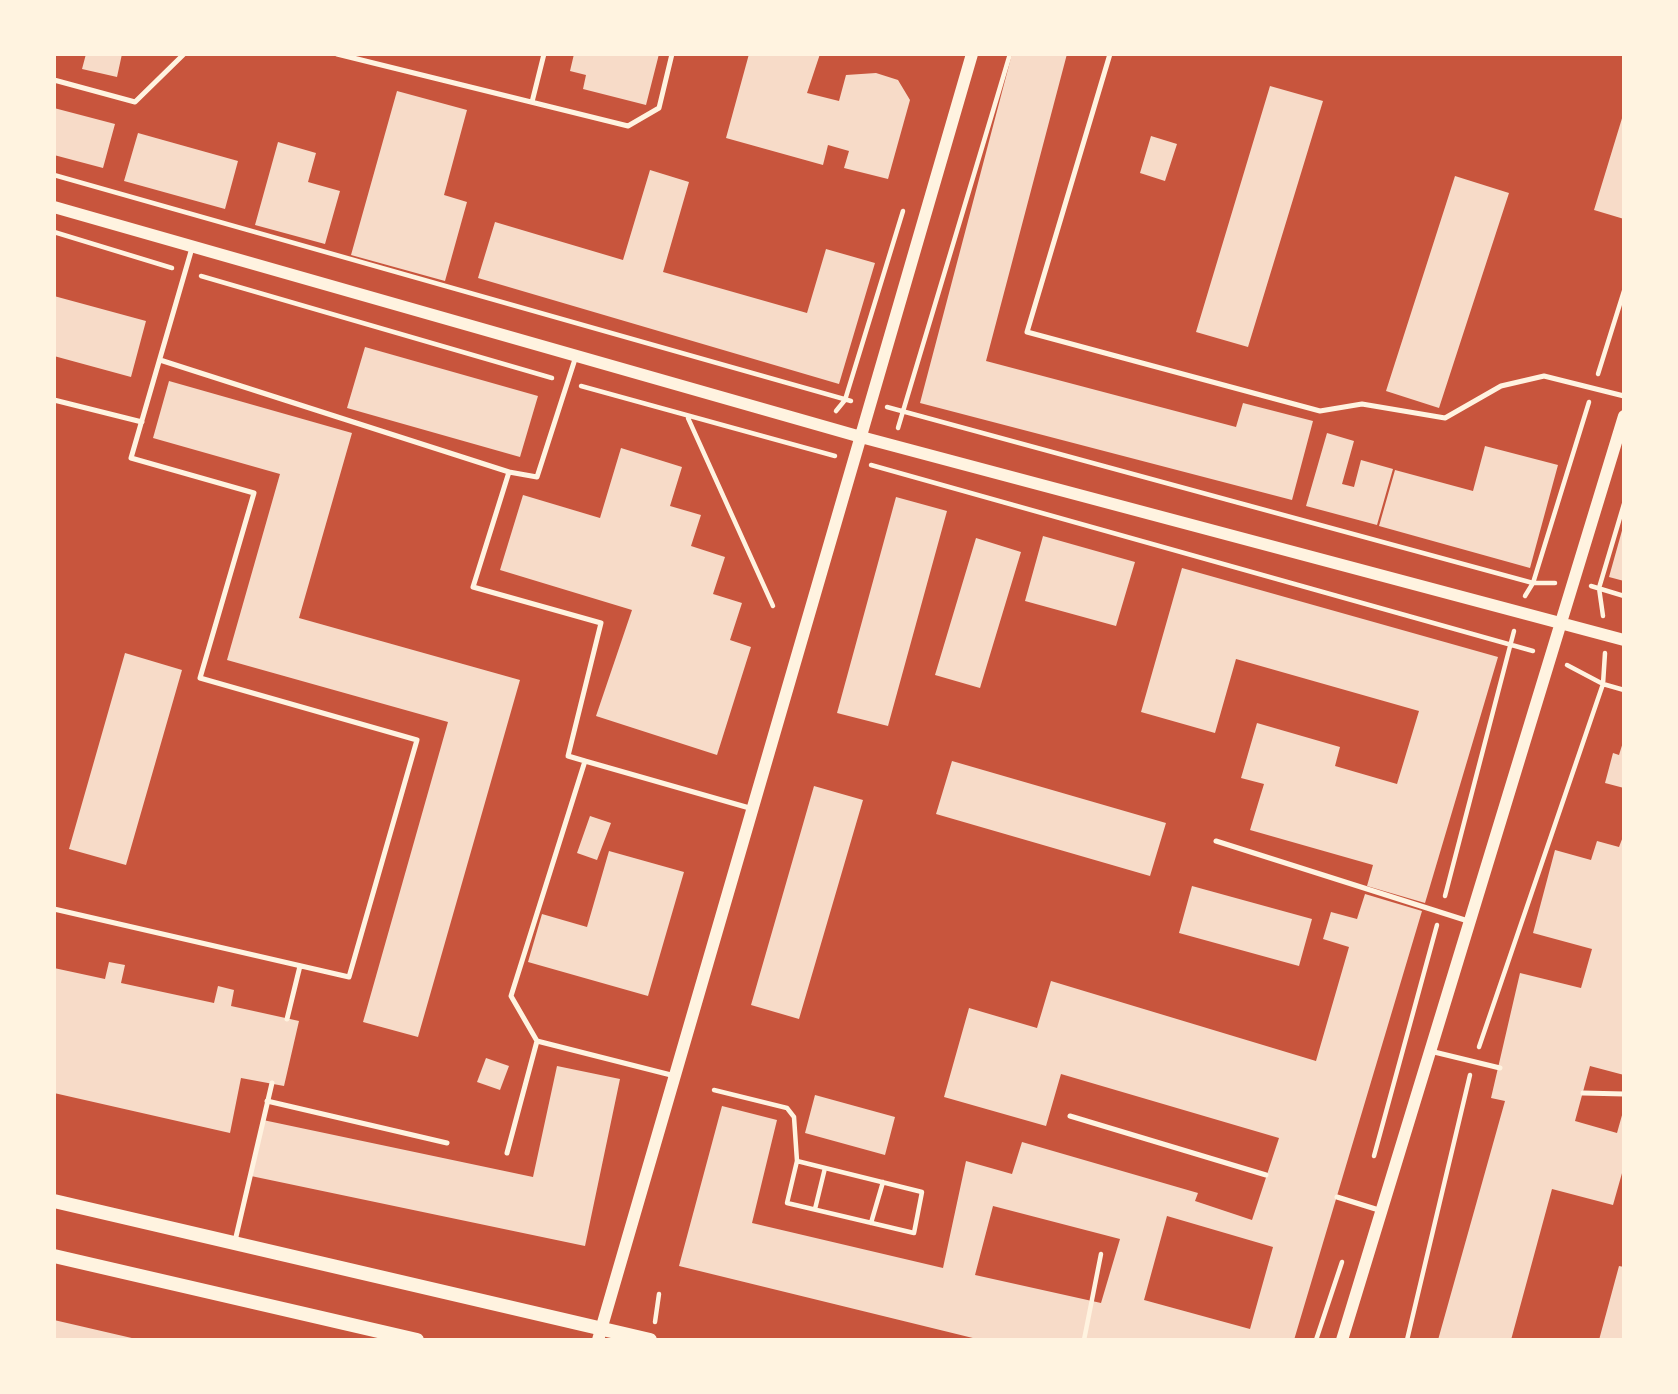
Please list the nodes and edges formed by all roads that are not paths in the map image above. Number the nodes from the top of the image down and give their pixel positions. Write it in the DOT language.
graph roads {
  1 [pos="184,54"];
  2 [pos="337,54"];
  3 [pos="544,54"];
  4 [pos="673,54"];
  5 [pos="972,54"];
  6 [pos="1110,54"];
  7 [pos="360,57"];
  8 [pos="54,80"];
  9 [pos="531,103"];
  10 [pos="54,206"];
  11 [pos="193,246"];
  12 [pos="577,356"];
  13 [pos="159,359"];
  14 [pos="1624,396"];
  15 [pos="54,400"];
  16 [pos="1624,416"];
  17 [pos="142,422"];
  18 [pos="861,437"];
  19 [pos="509,471"];
  20 [pos="1562,625"];
  21 [pos="1624,640"];
  22 [pos="585,761"];
  23 [pos="752,809"];
  24 [pos="1216,841"];
  25 [pos="54,909"];
  26 [pos="1471,922"];
  27 [pos="300,966"];
  28 [pos="287,1019"];
  29 [pos="537,1041"];
  30 [pos="1430,1051"];
  31 [pos="1500,1068"];
  32 [pos="675,1076"];
  33 [pos="272,1083"];
  34 [pos="1583,1093"];
  35 [pos="1624,1094"];
  36 [pos="267,1101"];
  37 [pos="1070,1116"];
  38 [pos="447,1143"];
  39 [pos="507,1153"];
  40 [pos="1266,1175"];
  41 [pos="1337,1197"];
  42 [pos="54,1201"];
  43 [pos="1382,1211"];
  44 [pos="235,1241"];
  45 [pos="54,1256"];
  46 [pos="600,1333"];
  47 [pos="417,1340"];
  48 [pos="650,1340"];
  49 [pos="1342,1340"];
  1 -- 8 [label="lane"];
  2 -- 7 [label="lane"];
  3 -- 9 [label="lane"];
  4 -- 9 [label="lane"];
  5 -- 18 [label="street"];
  6 -- 14 [label="lane"];
  7 -- 9 [label="lane"];
  10 -- 11 [label="street"];
  11 -- 12 [label="street"];
  11 -- 13 [label="lane"];
  12 -- 18 [label="street"];
  12 -- 19 [label="lane"];
  13 -- 17 [label="lane"];
  13 -- 19 [label="lane"];
  15 -- 17 [label="lane"];
  16 -- 20 [label="street"];
  17 -- 27 [label="lane"];
  18 -- 20 [label="street"];
  18 -- 23 [label="street"];
  19 -- 22 [label="lane"];
  20 -- 21 [label="street"];
  20 -- 26 [label="street"];
  22 -- 23 [label="lane"];
  22 -- 29 [label="lane"];
  23 -- 32 [label="street"];
  24 -- 26 [label="lane"];
  25 -- 27 [label="lane"];
  26 -- 30 [label="street"];
  27 -- 28 [label="lane"];
  29 -- 32 [label="lane"];
  29 -- 39 [label="lane"];
  30 -- 31 [label="lane"];
  30 -- 43 [label="street"];
  32 -- 46 [label="street"];
  33 -- 36 [label="lane"];
  34 -- 35 [label="lane"];
  36 -- 38 [label="lane"];
  36 -- 44 [label="lane"];
  37 -- 40 [label="lane"];
  41 -- 43 [label="lane"];
  42 -- 44 [label="main road"];
  43 -- 49 [label="street"];
  44 -- 46 [label="main road"];
  45 -- 47 [label="main road"];
  46 -- 48 [label="main road"];
}
